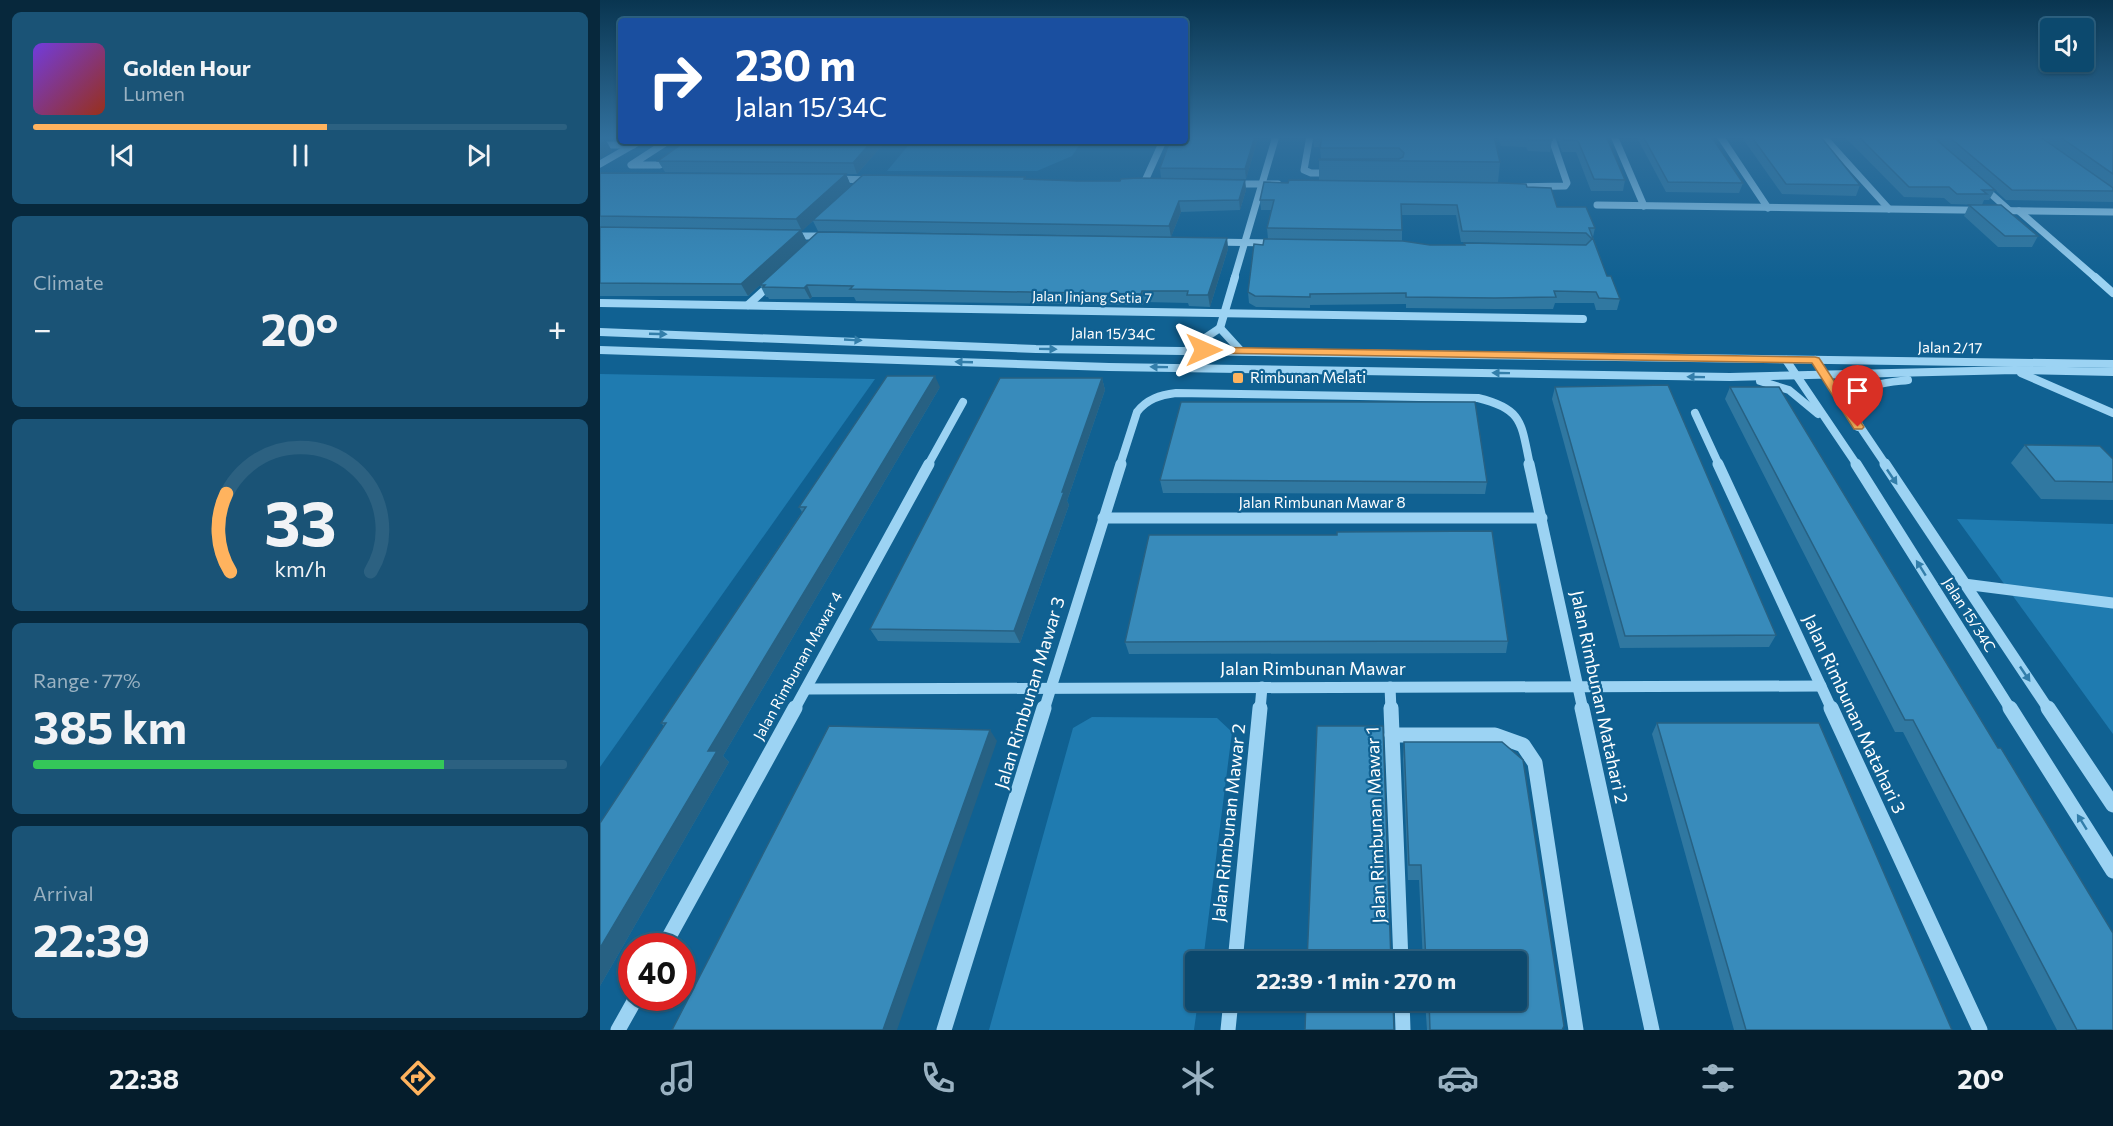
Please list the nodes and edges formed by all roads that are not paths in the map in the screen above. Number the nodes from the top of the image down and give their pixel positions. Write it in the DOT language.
graph roads {
  1 [pos="860,184"];
  2 [pos="1262,184"];
  3 [pos="1565,184"];
  4 [pos="1635,184"];
  5 [pos="1752,184"];
  6 [pos="1866,184"];
  7 [pos="1980,184"];
  8 [pos="1512,187"];
  9 [pos="856,188"];
  10 [pos="1597,205"];
  11 [pos="1644,206"];
  12 [pos="1768,207"];
  13 [pos="1888,209"];
  14 [pos="2010,211"];
  15 [pos="2019,211"];
  16 [pos="2113,212"];
  17 [pos="814,228"];
  18 [pos="783,236"];
  19 [pos="806,236"];
  20 [pos="822,236"];
  21 [pos="834,237"];
  22 [pos="1198,242"];
  23 [pos="1245,243"];
  24 [pos="1280,243"];
  25 [pos="814,244"];
  26 [pos="781,275"];
  27 [pos="2113,293"];
  28 [pos="600,303"];
  29 [pos="748,305"];
  30 [pos="1225,313"];
  31 [pos="1583,319"];
  32 [pos="1220,328"];
  33 [pos="600,332"];
  34 [pos="600,350"];
  35 [pos="1186,350"];
  36 [pos="1239,350"];
  37 [pos="1786,360"];
  38 [pos="1815,360"];
  39 [pos="2113,364"];
  40 [pos="2015,370"];
  41 [pos="2113,372"];
  42 [pos="1935,374"];
  43 [pos="1797,376"];
  44 [pos="1825,376"];
  45 [pos="1730,377"];
  46 [pos="1478,398"];
  47 [pos="963,402"];
  48 [pos="1695,413"];
  49 [pos="2113,413"];
  50 [pos="1832,426"];
  51 [pos="1858,427"];
  52 [pos="1103,518"];
  53 [pos="1542,518"];
  54 [pos="1964,584"];
  55 [pos="2113,603"];
  56 [pos="1821,686"];
  57 [pos="1262,687"];
  58 [pos="1390,687"];
  59 [pos="1579,687"];
  60 [pos="806,688"];
  61 [pos="1050,688"];
  62 [pos="1392,735"];
  63 [pos="2113,805"];
  64 [pos="2113,871"];
  65 [pos="671,933"];
  66 [pos="1235,951"];
  67 [pos="1401,951"];
  68 [pos="629,1011"];
  69 [pos="1230,1011"];
  70 [pos="1402,1011"];
  71 [pos="618,1030"];
  72 [pos="944,1030"];
  73 [pos="1228,1030"];
  74 [pos="1403,1030"];
  75 [pos="1576,1030"];
  76 [pos="1652,1030"];
  77 [pos="1980,1030"];
  1 -- 9 [label="street"];
  2 -- 23 [label="street"];
  3 -- 8 [label="street"];
  4 -- 11 [label="street"];
  5 -- 12 [label="street"];
  6 -- 13 [label="street"];
  7 -- 14 [label="street"];
  10 -- 11 [label="street"];
  11 -- 12 [label="street"];
  12 -- 13 [label="street"];
  13 -- 14 [label="street"];
  14 -- 15 [label="street"];
  15 -- 16 [label="street"];
  15 -- 27 [label="street"];
  17 -- 19 [label="street"];
  18 -- 19 [label="street"];
  19 -- 20 [label="street"];
  20 -- 21 [label="street"];
  20 -- 25 [label="street"];
  22 -- 23 [label="street"];
  23 -- 24 [label="street"];
  23 -- 30 [label="street"];
  26 -- 29 [label="street"];
  28 -- 29 [label="street, Jalan Jinjang Setia 7"];
  29 -- 30 [label="street, Jalan Jinjang Setia 7"];
  30 -- 31 [label="street, Jalan Jinjang Setia 7"];
  30 -- 32 [label="street"];
  32 -- 35 [label="street"];
  32 -- 36 [label="street"];
  33 -- 35 [label="street, Jalan 15/34C, one-way"];
  45 -- 34 [label="street, one-way"];
  35 -- 36 [label="street, Jalan 15/34C"];
  36 -- 37 [label="street, Jalan 15/34C"];
  37 -- 38 [label="street, Jalan 2/17"];
  37 -- 43 [label="street, Jalan 15/34C"];
  38 -- 39 [label="street, Jalan 2/17"];
  38 -- 44 [label="street, Jalan 15/34C"];
  40 -- 41 [label="street, Jalan 2/17"];
  40 -- 42 [label="street, Jalan 2/17"];
  40 -- 49 [label="street"];
  42 -- 44 [label="street"];
  42 -- 51 [label="street"];
  43 -- 44 [label="street"];
  43 -- 45 [label="street"];
  43 -- 50 [label="street, Jalan 15/34C"];
  44 -- 51 [label="street, Jalan 15/34C"];
  45 -- 50 [label="street"];
  46 -- 52 [label="street, Jalan Rimbunan Mawar 3"];
  46 -- 53 [label="street, Jalan Rimbunan Matahari 2"];
  47 -- 60 [label="street, Jalan Rimbunan Mawar 4"];
  48 -- 56 [label="street, Jalan Rimbunan Matahari 3"];
  64 -- 50 [label="street, Jalan 15/34C, one-way"];
  51 -- 54 [label="street, Jalan 15/34C, one-way"];
  52 -- 53 [label="street, Jalan Rimbunan Mawar 8"];
  52 -- 61 [label="street, Jalan Rimbunan Mawar 3"];
  53 -- 59 [label="street, Jalan Rimbunan Matahari 2"];
  54 -- 55 [label="street"];
  54 -- 63 [label="street, Jalan 15/34C, one-way"];
  56 -- 59 [label="street, Jalan Rimbunan Mawar"];
  56 -- 77 [label="street, Jalan Rimbunan Matahari 3"];
  57 -- 58 [label="street, Jalan Rimbunan Mawar"];
  57 -- 61 [label="street, Jalan Rimbunan Mawar"];
  57 -- 66 [label="street, Jalan Rimbunan Mawar 2"];
  58 -- 59 [label="street, Jalan Rimbunan Mawar"];
  58 -- 62 [label="street, Jalan Rimbunan Mawar 1"];
  59 -- 76 [label="street, Jalan Rimbunan Matahari 2"];
  60 -- 61 [label="street, Jalan Rimbunan Mawar"];
  60 -- 65 [label="street, Jalan Rimbunan Mawar 4"];
  61 -- 72 [label="street, Jalan Rimbunan Mawar 3"];
  62 -- 67 [label="street, Jalan Rimbunan Mawar 1"];
  62 -- 75 [label="street"];
  68 -- 71 [label="street"];
  69 -- 73 [label="street"];
  70 -- 74 [label="street"];
}
